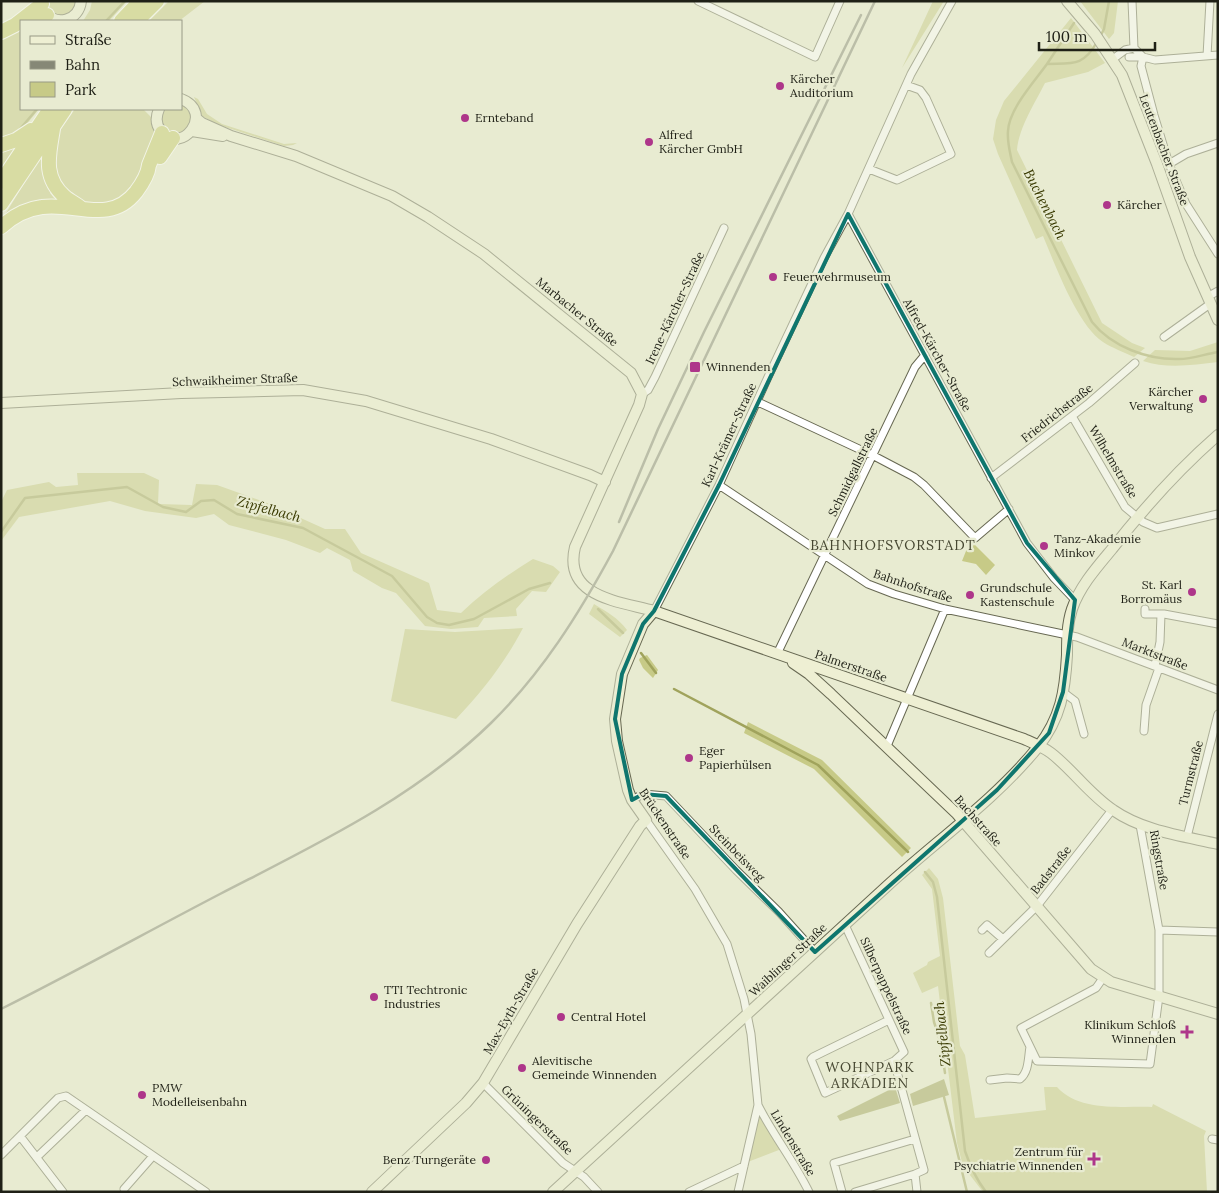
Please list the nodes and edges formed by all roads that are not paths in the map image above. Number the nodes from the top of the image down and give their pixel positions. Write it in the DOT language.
graph roads {
  1 [pos="81,1"];
  2 [pos="140,1"];
  3 [pos="157,1"];
  4 [pos="698,1"];
  5 [pos="840,1"];
  6 [pos="952,1"];
  7 [pos="1067,1"];
  8 [pos="1132,1"];
  9 [pos="1210,1"];
  10 [pos="43,7"];
  11 [pos="75,18"];
  12 [pos="24,20"];
  13 [pos="31,20"];
  14 [pos="56,20"];
  15 [pos="122,20"];
  16 [pos="138,20"];
  17 [pos="18,24"];
  18 [pos="1,32"];
  19 [pos="1134,48"];
  20 [pos="1218,54"];
  21 [pos="1207,56"];
  22 [pos="1129,57"];
  23 [pos="1143,57"];
  24 [pos="1114,62"];
  25 [pos="906,85"];
  26 [pos="182,100"];
  27 [pos="49,110"];
  28 [pos="64,110"];
  29 [pos="155,111"];
  30 [pos="196,118"];
  31 [pos="54,124"];
  32 [pos="36,127"];
  33 [pos="192,131"];
  34 [pos="167,135"];
  35 [pos="231,136"];
  36 [pos="1218,143"];
  37 [pos="1,145"];
  38 [pos="1169,164"];
  39 [pos="869,169"];
  40 [pos="1,182"];
  41 [pos="1,204"];
  42 [pos="81,208"];
  43 [pos="848,214"];
  44 [pos="1,227"];
  45 [pos="724,228"];
  46 [pos="1218,254"];
  47 [pos="1218,291"];
  48 [pos="1208,300"];
  49 [pos="1218,320"];
  50 [pos="1164,337"];
  51 [pos="925,355"];
  52 [pos="1135,363"];
  53 [pos="642,394"];
  54 [pos="1,402"];
  55 [pos="758,402"];
  56 [pos="1072,416"];
  57 [pos="1218,435"];
  58 [pos="874,456"];
  59 [pos="991,478"];
  60 [pos="605,482"];
  61 [pos="719,485"];
  62 [pos="1008,510"];
  63 [pos="1218,514"];
  64 [pos="1137,517"];
  65 [pos="825,556"];
  66 [pos="1075,600"];
  67 [pos="945,609"];
  68 [pos="1145,609"];
  69 [pos="654,611"];
  70 [pos="1161,614"];
  71 [pos="1218,624"];
  72 [pos="1067,635"];
  73 [pos="777,654"];
  74 [pos="1157,667"];
  75 [pos="1218,690"];
  76 [pos="1063,692"];
  77 [pos="908,699"];
  78 [pos="1218,714"];
  79 [pos="1144,731"];
  80 [pos="1084,734"];
  81 [pos="1039,745"];
  82 [pos="886,746"];
  83 [pos="632,800"];
  84 [pos="1112,810"];
  85 [pos="646,820"];
  86 [pos="962,820"];
  87 [pos="1140,825"];
  88 [pos="1187,837"];
  89 [pos="1218,844"];
  90 [pos="1037,906"];
  91 [pos="845,925"];
  92 [pos="982,930"];
  93 [pos="1159,930"];
  94 [pos="1218,932"];
  95 [pos="1003,939"];
  96 [pos="815,952"];
  97 [pos="989,953"];
  98 [pos="1103,978"];
  99 [pos="1160,996"];
  100 [pos="1218,1014"];
  101 [pos="748,1015"];
  102 [pos="889,1020"];
  103 [pos="1030,1047"];
  104 [pos="894,1061"];
  105 [pos="990,1080"];
  106 [pos="484,1083"];
  107 [pos="758,1105"];
  108 [pos="86,1110"];
  109 [pos="20,1136"];
  110 [pos="915,1139"];
  111 [pos="1,1155"];
  112 [pos="153,1156"];
  113 [pos="37,1157"];
  114 [pos="744,1166"];
  115 [pos="576,1171"];
  116 [pos="915,1174"];
  117 [pos="124,1188"];
  118 [pos="62,1192"];
  119 [pos="206,1192"];
  120 [pos="372,1192"];
  121 [pos="553,1192"];
  122 [pos="598,1192"];
  123 [pos="690,1192"];
  124 [pos="738,1192"];
  125 [pos="809,1192"];
  126 [pos="842,1192"];
  127 [pos="855,1192"];
  128 [pos="917,1192"];
  1 -- 11 [label="street"];
  2 -- 15 [label="highway"];
  3 -- 16 [label="highway"];
  4 -- 5 [label="street"];
  6 -- 25 [label="street"];
  7 -- 24 [label="street, Leutenbacher Straße"];
  8 -- 19 [label="street"];
  9 -- 21 [label="street"];
  10 -- 12 [label="highway"];
  10 -- 13 [label="highway"];
  10 -- 14 [label="street"];
  17 -- 18 [label="highway"];
  19 -- 22 [label="street"];
  19 -- 23 [label="street"];
  19 -- 24 [label="street"];
  20 -- 21 [label="street"];
  21 -- 23 [label="street"];
  22 -- 23 [label="street"];
  22 -- 24 [label="street"];
  23 -- 38 [label="street"];
  24 -- 48 [label="street, Leutenbacher Straße"];
  25 -- 39 [label="street"];
  25 -- 39 [label="street"];
  26 -- 30 [label="street"];
  27 -- 32 [label="highway"];
  28 -- 31 [label="highway"];
  29 -- 34 [label="street"];
  30 -- 33 [label="street"];
  30 -- 35 [label="street, Marbacher Straße"];
  31 -- 41 [label="highway"];
  31 -- 42 [label="highway"];
  32 -- 37 [label="highway"];
  32 -- 40 [label="highway"];
  33 -- 34 [label="street"];
  33 -- 35 [label="street, Marbacher Straße"];
  34 -- 42 [label="highway"];
  35 -- 53 [label="street, Marbacher Straße"];
  36 -- 38 [label="street"];
  38 -- 46 [label="street"];
  39 -- 43 [label="street"];
  42 -- 44 [label="highway"];
  43 -- 51 [label="street, Alfred-Kärcher-Straße"];
  43 -- 55 [label="street, Karl-Krämer-Straße"];
  45 -- 53 [label="street, Irene-Kärcher-Straße"];
  47 -- 48 [label="street"];
  48 -- 49 [label="street, Leutenbacher Straße"];
  48 -- 50 [label="street"];
  51 -- 58 [label="street, Schmidgallstraße"];
  51 -- 59 [label="street, Alfred-Kärcher-Straße"];
  52 -- 56 [label="street, Friedrichstraße"];
  53 -- 60 [label="street"];
  54 -- 60 [label="street, Schwaikheimer Straße"];
  55 -- 58 [label="street"];
  55 -- 61 [label="street, Karl-Krämer-Straße"];
  56 -- 59 [label="street, Friedrichstraße"];
  56 -- 64 [label="street, Wilhelmstraße"];
  57 -- 64 [label="street"];
  58 -- 62 [label="street"];
  58 -- 65 [label="street, Schmidgallstraße"];
  59 -- 62 [label="street, Alfred-Kärcher-Straße"];
  60 -- 69 [label="street"];
  61 -- 65 [label="street, Bahnhofstraße"];
  61 -- 69 [label="street, Karl-Krämer-Straße"];
  62 -- 66 [label="street, Alfred-Kärcher-Straße"];
  63 -- 64 [label="street"];
  64 -- 66 [label="street"];
  65 -- 67 [label="street, Bahnhofstraße"];
  65 -- 73 [label="street, Schmidgallstraße"];
  66 -- 72 [label="street"];
  67 -- 72 [label="street, Bahnhofstraße"];
  67 -- 77 [label="street"];
  68 -- 70 [label="street"];
  69 -- 73 [label="street, Palmerstraße"];
  69 -- 83 [label="street, Brückenstraße"];
  70 -- 71 [label="street"];
  70 -- 74 [label="street"];
  72 -- 74 [label="street, Marktstraße"];
  72 -- 76 [label="street"];
  73 -- 77 [label="street, Palmerstraße"];
  73 -- 82 [label="street, Bachstraße"];
  74 -- 75 [label="street, Marktstraße"];
  74 -- 79 [label="street"];
  76 -- 80 [label="street"];
  76 -- 81 [label="street"];
  77 -- 81 [label="street, Palmerstraße"];
  77 -- 82 [label="street"];
  78 -- 88 [label="street, Turmstraße"];
  81 -- 84 [label="street, Ringstraße"];
  81 -- 86 [label="street, Waiblinger Straße"];
  82 -- 86 [label="street, Bachstraße"];
  83 -- 85 [label="street, Brückenstraße"];
  83 -- 96 [label="street, Steinbeisweg"];
  84 -- 87 [label="street, Ringstraße"];
  84 -- 90 [label="street, Badstraße"];
  85 -- 101 [label="street, Brückenstraße"];
  85 -- 106 [label="street, Max-Eyth-Straße"];
  86 -- 90 [label="street, Bachstraße"];
  86 -- 91 [label="street, Waiblinger Straße"];
  87 -- 88 [label="street"];
  87 -- 93 [label="street, Ringstraße"];
  88 -- 89 [label="street"];
  90 -- 95 [label="street, Badstraße"];
  90 -- 98 [label="street, Bachstraße"];
  91 -- 96 [label="street, Waiblinger Straße"];
  91 -- 102 [label="street, Silberpappelstraße"];
  92 -- 95 [label="street"];
  93 -- 94 [label="street"];
  93 -- 99 [label="street, Ringstraße"];
  95 -- 97 [label="street, Badstraße"];
  96 -- 101 [label="street, Waiblinger Straße"];
  98 -- 99 [label="street, Bachstraße"];
  98 -- 103 [label="street"];
  99 -- 100 [label="street"];
  99 -- 103 [label="street, Ringstraße"];
  101 -- 107 [label="street, Brückenstraße"];
  101 -- 115 [label="street, Waiblinger Straße"];
  102 -- 104 [label="street, Silberpappelstraße"];
  102 -- 104 [label="street"];
  103 -- 105 [label="street"];
  104 -- 110 [label="street, Silberpappelstraße"];
  106 -- 115 [label="street, Grüningerstraße"];
  106 -- 120 [label="street, Max-Eyth-Straße"];
  107 -- 114 [label="street"];
  107 -- 125 [label="street, Lindenstraße"];
  108 -- 109 [label="street"];
  108 -- 112 [label="street"];
  108 -- 113 [label="street"];
  109 -- 111 [label="street"];
  109 -- 113 [label="street"];
  110 -- 116 [label="street, Silberpappelstraße"];
  110 -- 126 [label="street"];
  112 -- 117 [label="street"];
  112 -- 119 [label="street"];
  113 -- 118 [label="street"];
  114 -- 123 [label="street"];
  114 -- 124 [label="street"];
  115 -- 121 [label="street, Waiblinger Straße"];
  115 -- 122 [label="street, Grüningerstraße"];
  116 -- 127 [label="street"];
  116 -- 128 [label="street, Silberpappelstraße"];
}
